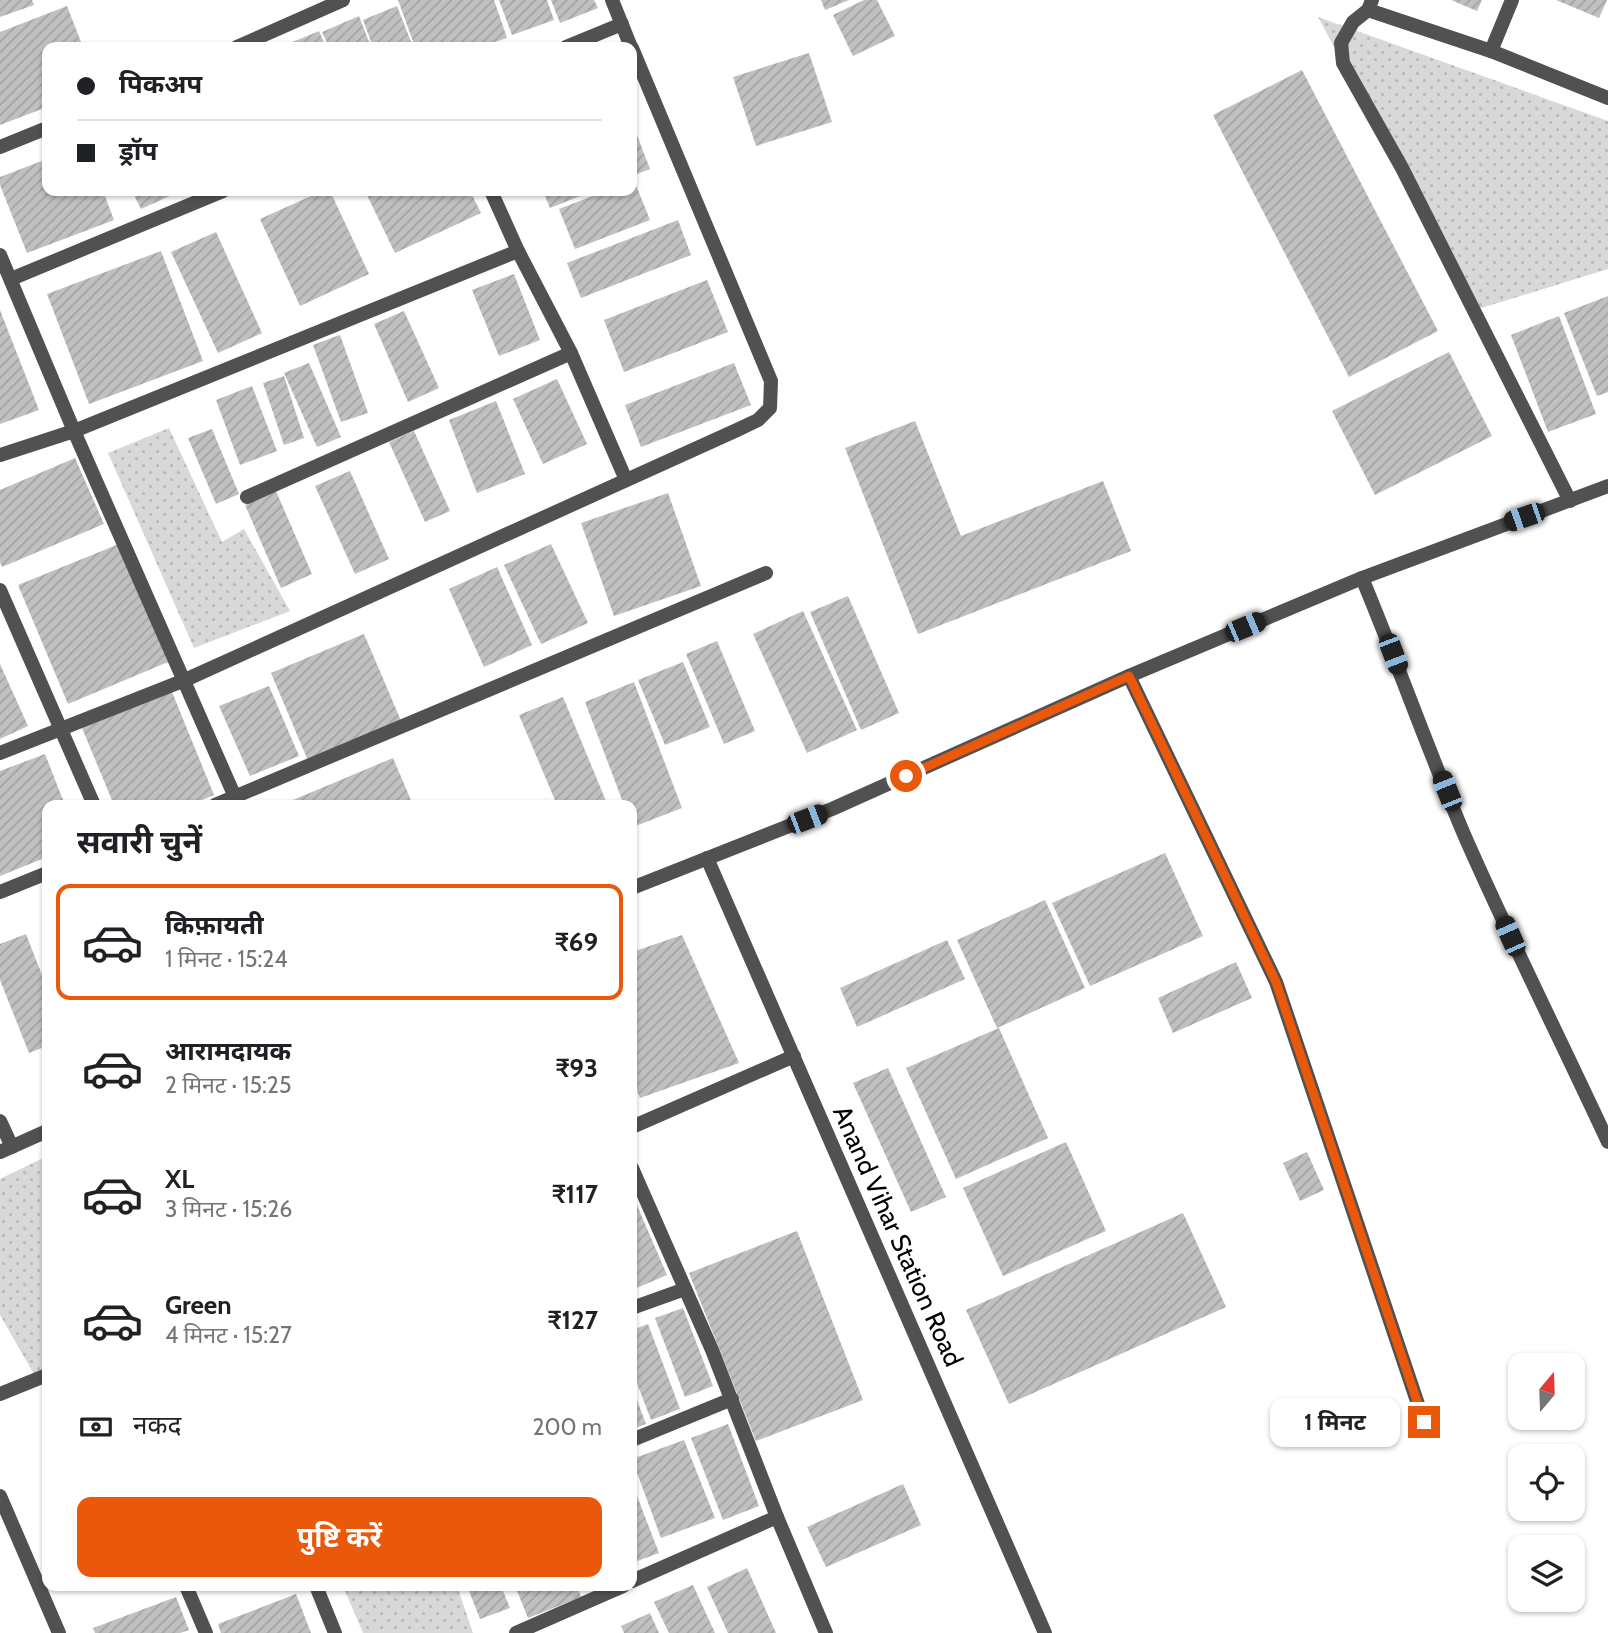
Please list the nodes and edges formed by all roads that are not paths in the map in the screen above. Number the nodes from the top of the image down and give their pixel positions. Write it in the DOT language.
graph roads {
  1 [pos="343,0"];
  2 [pos="611,0"];
  3 [pos="1512,0"];
  4 [pos="1370,5"];
  5 [pos="622,24"];
  6 [pos="248,42"];
  7 [pos="578,42"];
  8 [pos="630,42"];
  9 [pos="1491,51"];
  10 [pos="637,60"];
  11 [pos="1608,98"];
  12 [pos="42,130"];
  13 [pos="0,147"];
  14 [pos="211,196"];
  15 [pos="494,196"];
  16 [pos="519,251"];
  17 [pos="0,255"];
  18 [pos="11,279"];
  19 [pos="571,353"];
  20 [pos="74,431"];
  21 [pos="0,455"];
  22 [pos="626,480"];
  23 [pos="1608,486"];
  24 [pos="247,497"];
  25 [pos="1570,501"];
  26 [pos="766,573"];
  27 [pos="1362,578"];
  28 [pos="0,590"];
  29 [pos="1129,676"];
  30 [pos="185,680"];
  31 [pos="60,729"];
  32 [pos="0,753"];
  33 [pos="235,797"];
  34 [pos="92,800"];
  35 [pos="228,800"];
  36 [pos="707,858"];
  37 [pos="42,875"];
  38 [pos="637,886"];
  39 [pos="0,892"];
  40 [pos="793,1056"];
  41 [pos="0,1121"];
  42 [pos="637,1125"];
  43 [pos="42,1133"];
  44 [pos="1608,1142"];
  45 [pos="6,1149"];
  46 [pos="637,1179"];
  47 [pos="685,1289"];
  48 [pos="637,1306"];
  49 [pos="42,1377"];
  50 [pos="0,1394"];
  51 [pos="732,1399"];
  52 [pos="1424,1422"];
  53 [pos="637,1438"];
  54 [pos="0,1496"];
  55 [pos="776,1517"];
  56 [pos="637,1579"];
  57 [pos="188,1591"];
  58 [pos="318,1591"];
  59 [pos="612,1591"];
  60 [pos="59,1633"];
  61 [pos="206,1633"];
  62 [pos="335,1633"];
  63 [pos="516,1633"];
  64 [pos="826,1633"];
  65 [pos="1045,1633"];
  1 -- 6 [label="street"];
  2 -- 5 [label="street"];
  3 -- 9 [label="street"];
  4 -- 9 [label="street"];
  4 -- 25 [label="street"];
  5 -- 7 [label="street"];
  5 -- 8 [label="street"];
  9 -- 11 [label="street"];
  10 -- 22 [label="street"];
  12 -- 13 [label="street"];
  14 -- 18 [label="street"];
  15 -- 16 [label="street"];
  16 -- 19 [label="street"];
  16 -- 20 [label="street"];
  17 -- 18 [label="street"];
  18 -- 20 [label="street"];
  19 -- 22 [label="street"];
  19 -- 24 [label="street"];
  20 -- 21 [label="street"];
  20 -- 30 [label="street"];
  22 -- 30 [label="street"];
  23 -- 25 [label="street"];
  25 -- 27 [label="street"];
  26 -- 33 [label="street"];
  27 -- 29 [label="street"];
  27 -- 44 [label="street"];
  28 -- 31 [label="street"];
  29 -- 36 [label="street"];
  29 -- 52 [label="street"];
  30 -- 31 [label="street"];
  30 -- 33 [label="street"];
  31 -- 32 [label="street"];
  31 -- 34 [label="street"];
  33 -- 35 [label="street"];
  36 -- 38 [label="street"];
  36 -- 40 [label="street, Anand Vihar Station Road"];
  37 -- 39 [label="street"];
  40 -- 42 [label="street"];
  40 -- 65 [label="street, Anand Vihar Station Road"];
  41 -- 45 [label="street"];
  43 -- 45 [label="street"];
  46 -- 47 [label="street"];
  47 -- 48 [label="street"];
  47 -- 51 [label="street"];
  49 -- 50 [label="street"];
  51 -- 53 [label="street"];
  51 -- 55 [label="street"];
  54 -- 60 [label="street"];
  55 -- 56 [label="street"];
  55 -- 64 [label="street"];
  57 -- 61 [label="street"];
  58 -- 62 [label="street"];
  59 -- 63 [label="street"];
}
